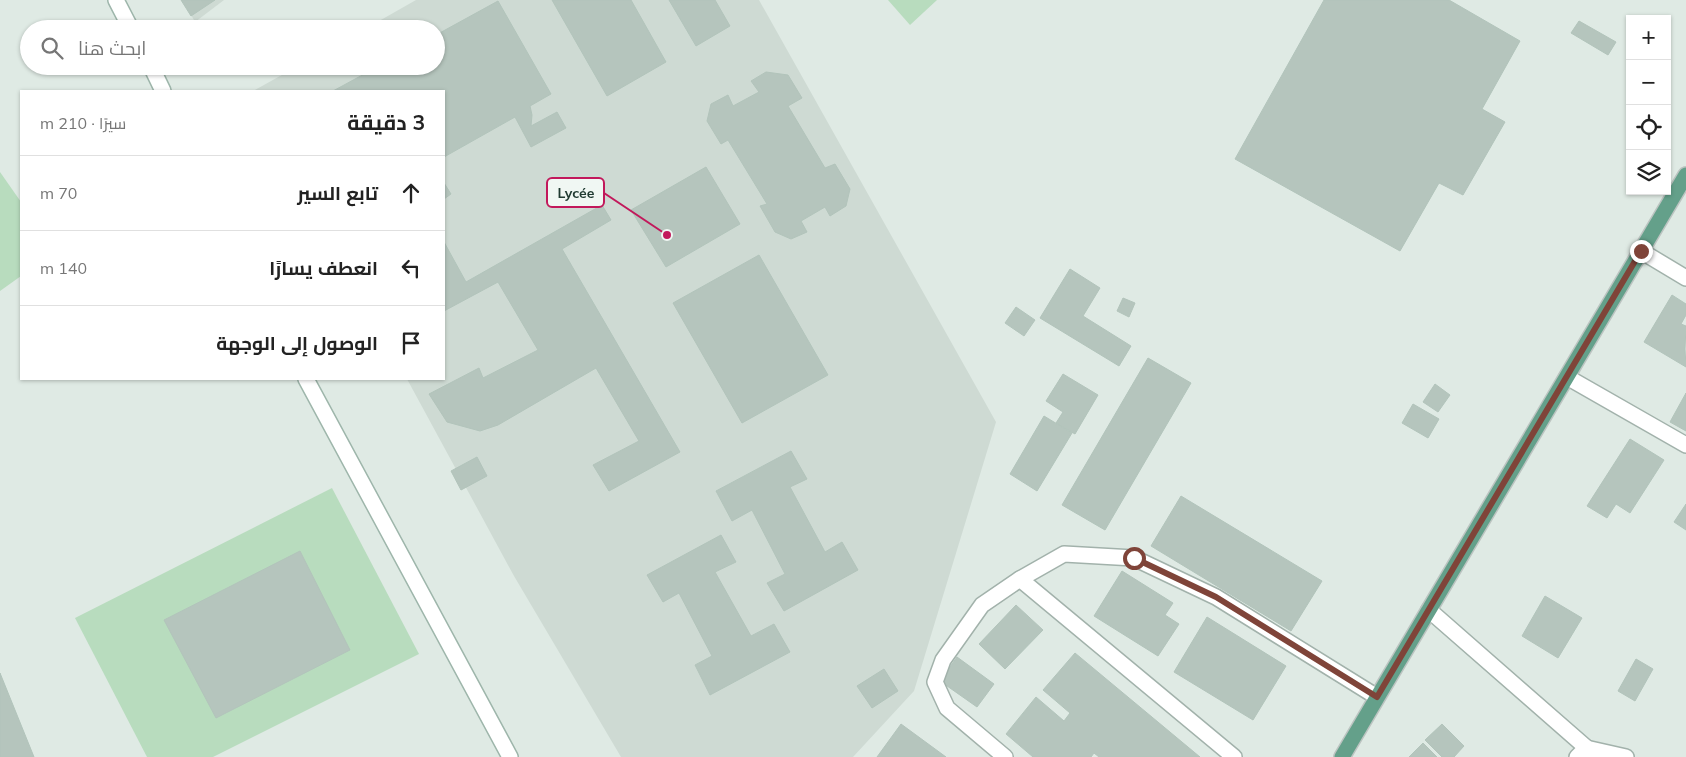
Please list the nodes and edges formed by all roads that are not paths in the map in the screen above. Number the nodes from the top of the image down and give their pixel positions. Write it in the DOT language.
graph roads {
  1 [pos="116,0"];
  2 [pos="126,20"];
  3 [pos="155,75"];
  4 [pos="162,90"];
  5 [pos="1686,175"];
  6 [pos="1641,251"];
  7 [pos="1686,278"];
  8 [pos="1567,377"];
  9 [pos="307,380"];
  10 [pos="1686,445"];
  11 [pos="1020,578"];
  12 [pos="1429,610"];
  13 [pos="1377,697"];
  14 [pos="1587,754"];
  15 [pos="510,757"];
  16 [pos="1005,757"];
  17 [pos="1234,757"];
  18 [pos="1342,757"];
  19 [pos="1626,757"];
  1 -- 2 [label="main road"];
  3 -- 4 [label="main road"];
  5 -- 6 [label="main road"];
  6 -- 7 [label="main road"];
  6 -- 8 [label="main road"];
  8 -- 10 [label="main road"];
  8 -- 12 [label="main road"];
  9 -- 15 [label="main road"];
  11 -- 13 [label="main road"];
  11 -- 16 [label="main road"];
  11 -- 17 [label="main road"];
  12 -- 13 [label="main road"];
  12 -- 14 [label="main road"];
  13 -- 18 [label="main road"];
  14 -- 19 [label="main road"];
}
